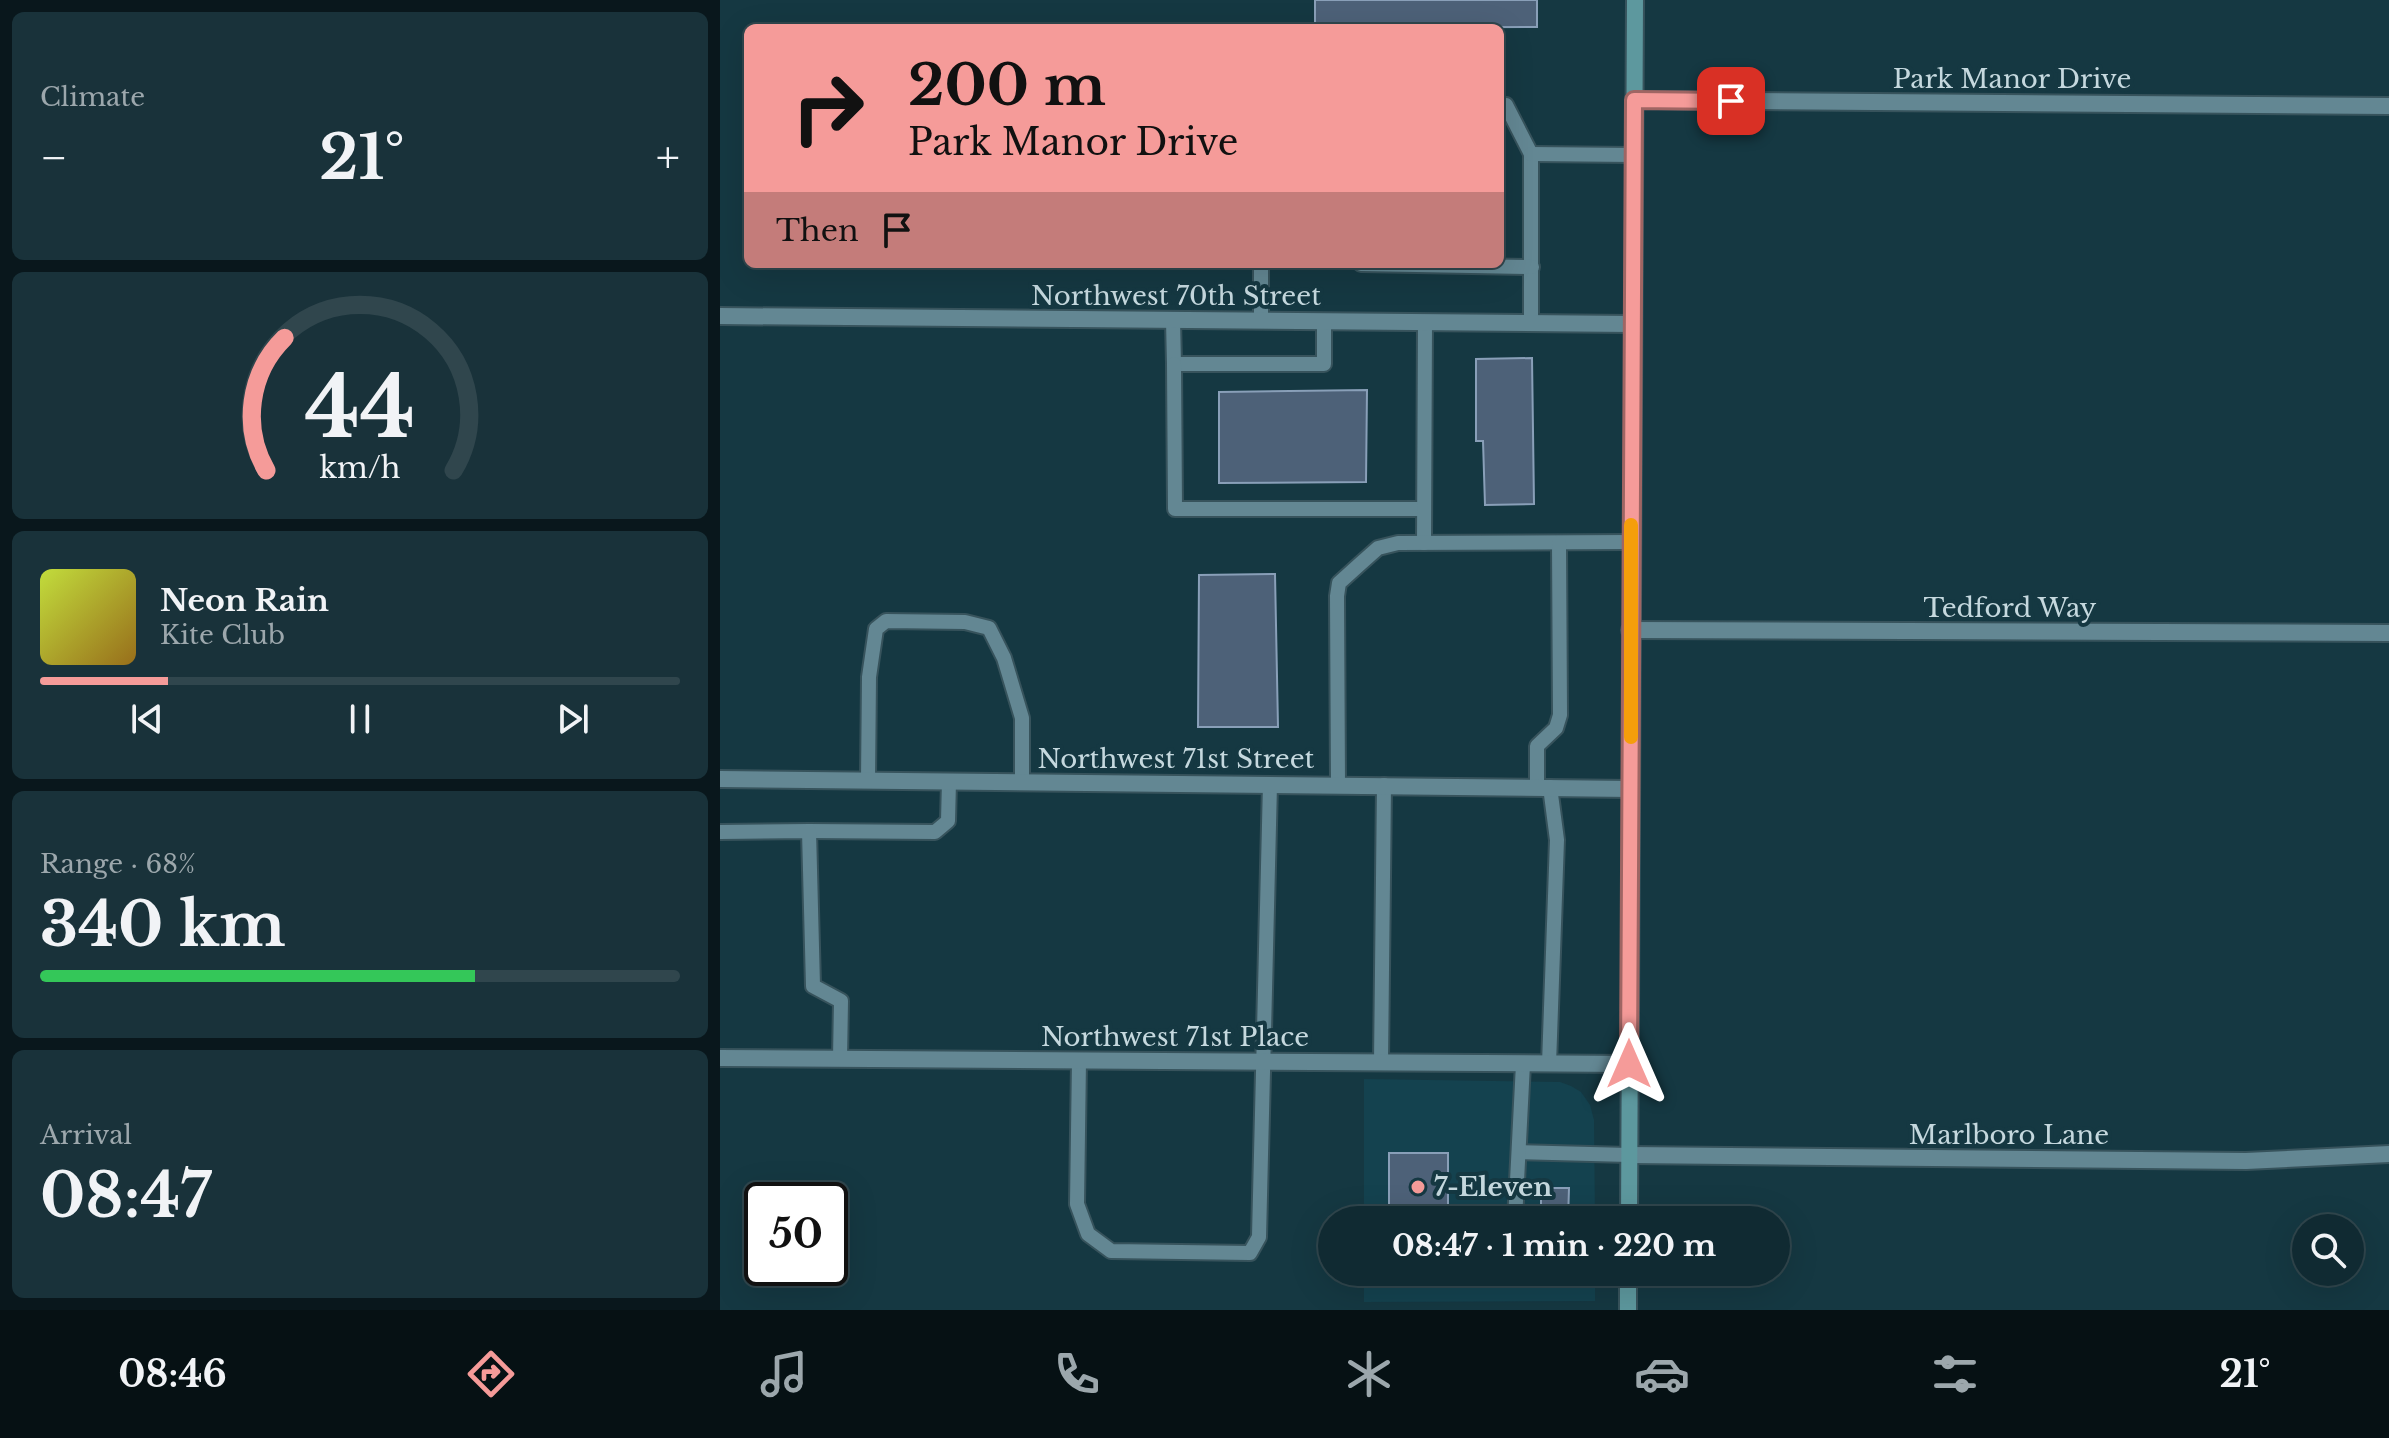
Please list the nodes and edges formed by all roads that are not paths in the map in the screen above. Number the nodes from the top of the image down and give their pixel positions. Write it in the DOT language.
graph roads {
  1 [pos="1635,0"];
  2 [pos="1634,100"];
  3 [pos="1504,105"];
  4 [pos="2389,106"];
  5 [pos="1531,154"];
  6 [pos="1634,155"];
  7 [pos="1504,267"];
  8 [pos="1532,267"];
  9 [pos="1261,268"];
  10 [pos="720,316"];
  11 [pos="1173,320"];
  12 [pos="1261,320"];
  13 [pos="1324,321"];
  14 [pos="1425,322"];
  15 [pos="1531,323"];
  16 [pos="1632,324"];
  17 [pos="1174,364"];
  18 [pos="1424,509"];
  19 [pos="1631,542"];
  20 [pos="1424,543"];
  21 [pos="1559,543"];
  22 [pos="1630,630"];
  23 [pos="2389,633"];
  24 [pos="720,779"];
  25 [pos="868,781"];
  26 [pos="949,781"];
  27 [pos="1022,782"];
  28 [pos="1270,784"];
  29 [pos="1338,785"];
  30 [pos="1384,785"];
  31 [pos="1543,787"];
  32 [pos="1631,789"];
  33 [pos="809,831"];
  34 [pos="720,832"];
  35 [pos="720,1058"];
  36 [pos="840,1059"];
  37 [pos="1079,1060"];
  38 [pos="1263,1062"];
  39 [pos="1381,1063"];
  40 [pos="1523,1064"];
  41 [pos="1549,1064"];
  42 [pos="1629,1064"];
  43 [pos="1519,1152"];
  44 [pos="2389,1154"];
  45 [pos="1629,1155"];
  46 [pos="1516,1206"];
  47 [pos="1629,1206"];
  48 [pos="1628,1286"];
  49 [pos="1628,1310"];
  1 -- 2 [label="main road"];
  2 -- 4 [label="street, Park Manor Drive"];
  2 -- 6 [label="main road"];
  3 -- 5 [label="lane"];
  5 -- 6 [label="lane"];
  5 -- 8 [label="lane"];
  6 -- 16 [label="main road"];
  7 -- 8 [label="lane"];
  8 -- 15 [label="lane"];
  9 -- 12 [label="lane"];
  10 -- 11 [label="street, Northwest 70th Street"];
  11 -- 12 [label="street, Northwest 70th Street"];
  11 -- 17 [label="lane"];
  12 -- 13 [label="street, Northwest 70th Street"];
  13 -- 14 [label="street, Northwest 70th Street"];
  13 -- 17 [label="lane"];
  14 -- 15 [label="street, Northwest 70th Street"];
  14 -- 18 [label="lane"];
  15 -- 16 [label="street, Northwest 70th Street"];
  16 -- 19 [label="main road"];
  17 -- 18 [label="lane"];
  18 -- 20 [label="lane"];
  19 -- 21 [label="lane"];
  19 -- 22 [label="main road"];
  20 -- 21 [label="lane"];
  20 -- 29 [label="lane"];
  21 -- 31 [label="lane"];
  22 -- 23 [label="street, Tedford Way"];
  22 -- 32 [label="main road"];
  24 -- 25 [label="street, Northwest 71st Street"];
  25 -- 26 [label="street, Northwest 71st Street"];
  25 -- 27 [label="lane"];
  26 -- 27 [label="street, Northwest 71st Street"];
  26 -- 33 [label="lane"];
  27 -- 28 [label="street, Northwest 71st Street"];
  28 -- 29 [label="street, Northwest 71st Street"];
  28 -- 38 [label="lane"];
  29 -- 30 [label="street, Northwest 71st Street"];
  30 -- 31 [label="street, Northwest 71st Street"];
  30 -- 39 [label="lane"];
  31 -- 32 [label="street, Northwest 71st Street"];
  31 -- 41 [label="lane"];
  32 -- 42 [label="main road"];
  33 -- 34 [label="lane"];
  33 -- 36 [label="lane"];
  35 -- 36 [label="street, Northwest 71st Place"];
  36 -- 37 [label="street, Northwest 71st Place"];
  37 -- 38 [label="street, Northwest 71st Place"];
  37 -- 38 [label="lane"];
  38 -- 39 [label="street, Northwest 71st Place"];
  39 -- 40 [label="street, Northwest 71st Place"];
  40 -- 41 [label="street, Northwest 71st Place"];
  40 -- 43 [label="lane"];
  41 -- 42 [label="street, Northwest 71st Place"];
  42 -- 45 [label="main road"];
  43 -- 45 [label="lane"];
  43 -- 46 [label="lane"];
  44 -- 45 [label="street, Marlboro Lane"];
  45 -- 47 [label="main road"];
  48 -- 49 [label="main road"];
}
